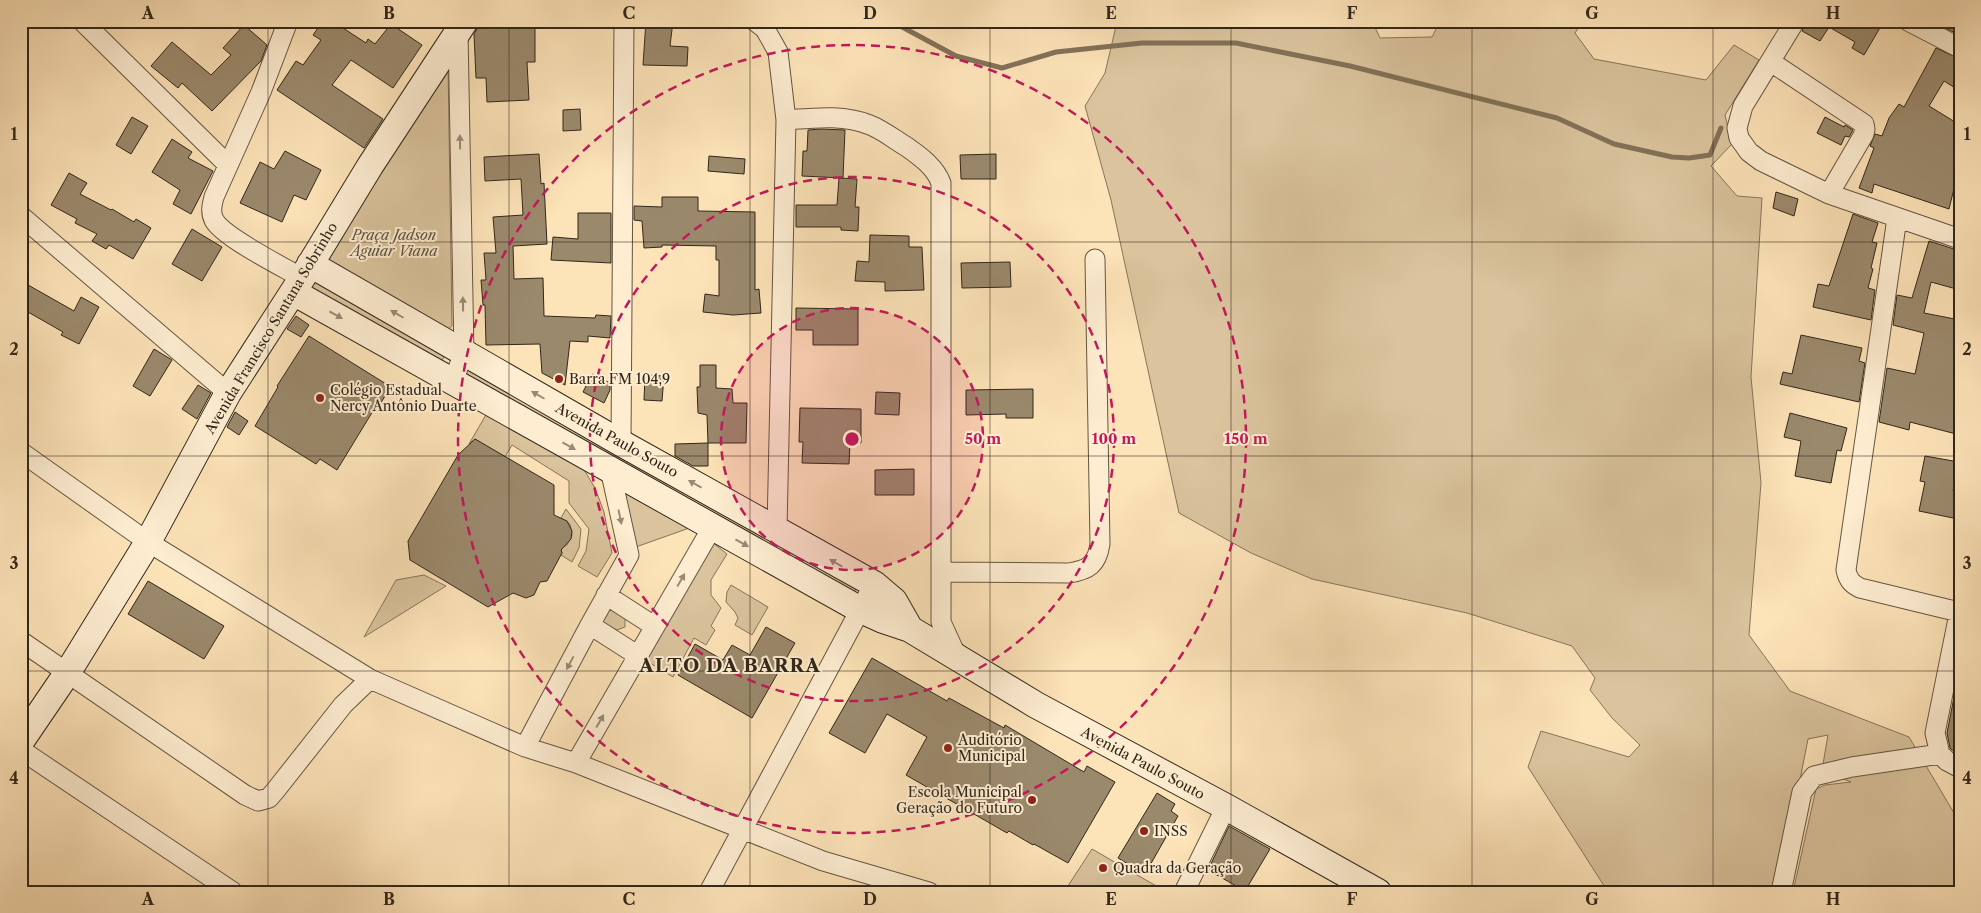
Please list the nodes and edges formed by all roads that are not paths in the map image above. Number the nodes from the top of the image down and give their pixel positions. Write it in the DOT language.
graph roads {
  1 [pos="82,21"];
  2 [pos="288,21"];
  3 [pos="624,21"];
  4 [pos="755,21"];
  5 [pos="1795,21"];
  6 [pos="1908,21"];
  7 [pos="462,27"];
  8 [pos="1960,48"];
  9 [pos="1771,62"];
  10 [pos="786,120"];
  11 [pos="228,165"];
  12 [pos="1829,194"];
  13 [pos="21,216"];
  14 [pos="1897,218"];
  15 [pos="1960,239"];
  16 [pos="1095,259"];
  17 [pos="302,278"];
  18 [pos="464,353"];
  19 [pos="453,381"];
  20 [pos="228,393"];
  21 [pos="621,442"];
  22 [pos="21,452"];
  23 [pos="610,469"];
  24 [pos="712,526"];
  25 [pos="777,529"];
  26 [pos="148,542"];
  27 [pos="941,572"];
  28 [pos="874,584"];
  29 [pos="606,595"];
  30 [pos="859,608"];
  31 [pos="1960,610"];
  32 [pos="590,625"];
  33 [pos="654,626"];
  34 [pos="910,629"];
  35 [pos="21,641"];
  36 [pos="637,656"];
  37 [pos="957,658"];
  38 [pos="68,672"];
  39 [pos="370,679"];
  40 [pos="21,741"];
  41 [pos="525,747"];
  42 [pos="21,750"];
  43 [pos="1940,754"];
  44 [pos="576,764"];
  45 [pos="1960,768"];
  46 [pos="1226,807"];
  47 [pos="742,828"];
  48 [pos="233,892"];
  49 [pos="709,892"];
  50 [pos="929,892"];
  51 [pos="1184,892"];
  52 [pos="1378,892"];
  53 [pos="1781,892"];
  1 -- 11 [label="street"];
  2 -- 11 [label="street"];
  3 -- 21 [label="street"];
  4 -- 10 [label="street"];
  5 -- 9 [label="street"];
  6 -- 8 [label="street"];
  7 -- 17 [label="street, Avenida Francisco Santana Sobrinho"];
  18 -- 7 [label="street, one-way"];
  9 -- 12 [label="street"];
  9 -- 12 [label="street"];
  10 -- 25 [label="street"];
  10 -- 27 [label="street"];
  11 -- 17 [label="street"];
  12 -- 14 [label="street"];
  13 -- 20 [label="street"];
  14 -- 15 [label="street"];
  14 -- 31 [label="street"];
  16 -- 27 [label="street"];
  18 -- 17 [label="street, Avenida Paulo Souto, one-way"];
  17 -- 19 [label="street, Avenida Paulo Souto, one-way"];
  17 -- 20 [label="street, Avenida Francisco Santana Sobrinho"];
  18 -- 19 [label="street"];
  21 -- 18 [label="street, Avenida Paulo Souto, one-way"];
  19 -- 23 [label="street, Avenida Paulo Souto, one-way"];
  20 -- 26 [label="street, Avenida Francisco Santana Sobrinho"];
  25 -- 21 [label="street, Avenida Paulo Souto, one-way"];
  22 -- 26 [label="street"];
  23 -- 24 [label="street, Avenida Paulo Souto"];
  23 -- 29 [label="street, one-way"];
  24 -- 30 [label="street, Avenida Paulo Souto, one-way"];
  33 -- 24 [label="street, one-way"];
  28 -- 25 [label="street, Avenida Paulo Souto, one-way"];
  26 -- 38 [label="street, Avenida Francisco Santana Sobrinho"];
  26 -- 39 [label="street"];
  27 -- 37 [label="street"];
  28 -- 30 [label="street"];
  28 -- 34 [label="street, Avenida Paulo Souto"];
  29 -- 32 [label="street"];
  29 -- 33 [label="street"];
  30 -- 34 [label="street, Avenida Paulo Souto"];
  30 -- 47 [label="street"];
  31 -- 43 [label="street"];
  32 -- 36 [label="street"];
  32 -- 41 [label="street, one-way"];
  33 -- 36 [label="street"];
  34 -- 37 [label="street, Avenida Paulo Souto"];
  35 -- 38 [label="street"];
  44 -- 36 [label="street, one-way"];
  37 -- 46 [label="street, Avenida Paulo Souto"];
  38 -- 39 [label="street"];
  38 -- 40 [label="street, Avenida Francisco Santana Sobrinho"];
  39 -- 41 [label="street"];
  41 -- 44 [label="street"];
  42 -- 48 [label="street"];
  43 -- 45 [label="street"];
  43 -- 53 [label="street"];
  44 -- 47 [label="street"];
  46 -- 51 [label="street"];
  46 -- 52 [label="street, Avenida Paulo Souto"];
  47 -- 49 [label="street"];
  47 -- 50 [label="street"];
}
